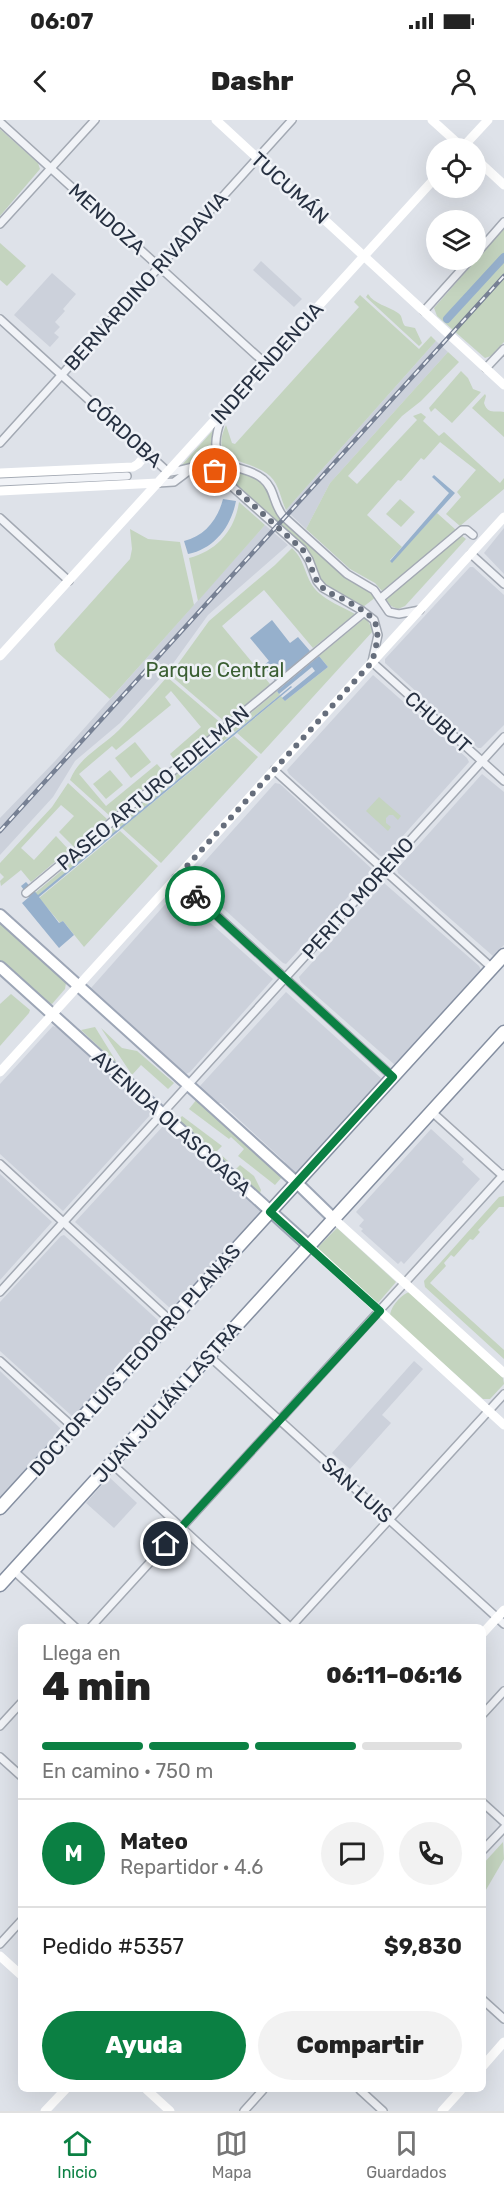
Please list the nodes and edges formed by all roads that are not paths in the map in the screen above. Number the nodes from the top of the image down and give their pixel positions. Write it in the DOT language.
graph roads {
  1 [pos="95,120"];
  2 [pos="216,120"];
  3 [pos="292,120"];
  4 [pos="432,120"];
  5 [pos="488,120"];
  6 [pos="0,122"];
  7 [pos="452,138"];
  8 [pos="472,138"];
  9 [pos="257,158"];
  10 [pos="51,168"];
  11 [pos="486,168"];
  12 [pos="504,185"];
  13 [pos="426,188"];
  14 [pos="504,222"];
  15 [pos="0,224"];
  16 [pos="486,243"];
  17 [pos="364,256"];
  18 [pos="159,267"];
  19 [pos="461,270"];
  20 [pos="424,311"];
  21 [pos="0,319"];
  22 [pos="504,349"];
  23 [pos="266,364"];
  24 [pos="486,369"];
  25 [pos="61,375"];
  26 [pos="504,385"];
  27 [pos="224,411"];
  28 [pos="0,443"];
  29 [pos="142,448"];
  30 [pos="192,468"];
  31 [pos="168,472"];
  32 [pos="0,473"];
  33 [pos="129,476"];
  34 [pos="0,482"];
  35 [pos="158,483"];
  36 [pos="0,491"];
  37 [pos="504,517"];
  38 [pos="0,518"];
  39 [pos="473,535"];
  40 [pos="471,554"];
  41 [pos="69,581"];
  42 [pos="504,584"];
  43 [pos="381,598"];
  44 [pos="420,610"];
  45 [pos="362,614"];
  46 [pos="0,656"];
  47 [pos="372,662"];
  48 [pos="504,737"];
  49 [pos="482,761"];
  50 [pos="274,770"];
  51 [pos="504,781"];
  52 [pos="384,869"];
  53 [pos="176,878"];
  54 [pos="26,893"];
  55 [pos="0,915"];
  56 [pos="504,955"];
  57 [pos="0,967"];
  58 [pos="492,968"];
  59 [pos="285,978"];
  60 [pos="78,986"];
  61 [pos="52,1015"];
  62 [pos="504,1032"];
  63 [pos="0,1072"];
  64 [pos="393,1077"];
  65 [pos="188,1085"];
  66 [pos="432,1112"];
  67 [pos="162,1114"];
  68 [pos="0,1164"];
  69 [pos="503,1176"];
  70 [pos="297,1183"];
  71 [pos="270,1212"];
  72 [pos="333,1218"];
  73 [pos="64,1222"];
  74 [pos="309,1246"];
  75 [pos="405,1283"];
  76 [pos="0,1292"];
  77 [pos="380,1311"];
  78 [pos="171,1321"];
  79 [pos="209,1356"];
  80 [pos="0,1361"];
  81 [pos="504,1373"];
  82 [pos="504,1394"];
  83 [pos="488,1411"];
  84 [pos="280,1420"];
  85 [pos="504,1425"];
  86 [pos="73,1427"];
  87 [pos="111,1463"];
  88 [pos="0,1508"];
  89 [pos="389,1519"];
  90 [pos="182,1528"];
  91 [pos="13,1570"];
  92 [pos="0,1585"];
  93 [pos="502,1617"];
  94 [pos="72,1624"];
  95 [pos="94,1624"];
  96 [pos="287,1624"];
  97 [pos="293,1624"];
  98 [pos="486,1630"];
  99 [pos="504,1691"];
  100 [pos="18,1706"];
  101 [pos="486,1711"];
  102 [pos="0,1726"];
  103 [pos="0,1757"];
  104 [pos="18,1773"];
  105 [pos="486,1806"];
  106 [pos="504,1822"];
  107 [pos="504,1828"];
  108 [pos="486,1847"];
  109 [pos="18,1924"];
  110 [pos="0,1944"];
  111 [pos="0,1956"];
  112 [pos="18,1972"];
  113 [pos="486,2003"];
  114 [pos="504,2019"];
  115 [pos="504,2042"];
  116 [pos="486,2063"];
  117 [pos="63,2092"];
  118 [pos="149,2092"];
  119 [pos="261,2092"];
  120 [pos="362,2092"];
  121 [pos="459,2092"];
  122 [pos="45,2111"];
  123 [pos="170,2111"];
  124 [pos="244,2111"];
  125 [pos="383,2111"];
  126 [pos="442,2111"];
  1 -- 10 [label="street"];
  2 -- 9 [label="main road, TUCUMÁN"];
  3 -- 9 [label="street, BERNARDINO RIVADAVIA"];
  4 -- 7 [label="main road"];
  5 -- 8 [label="main road"];
  6 -- 10 [label="street, MENDOZA"];
  9 -- 17 [label="main road, TUCUMÁN"];
  9 -- 18 [label="street, BERNARDINO RIVADAVIA"];
  10 -- 15 [label="street"];
  10 -- 18 [label="street, MENDOZA"];
  11 -- 12 [label="main road"];
  13 -- 17 [label="main road, INDEPENDENCIA"];
  14 -- 16 [label="street"];
  17 -- 20 [label="main road, TUCUMÁN"];
  17 -- 23 [label="main road, INDEPENDENCIA"];
  18 -- 23 [label="street, MENDOZA"];
  18 -- 25 [label="street, BERNARDINO RIVADAVIA"];
  19 -- 20 [label="street"];
  20 -- 24 [label="main road, TUCUMÁN"];
  21 -- 25 [label="street, CÓRDOBA"];
  22 -- 24 [label="street"];
  23 -- 27 [label="main road, INDEPENDENCIA"];
  24 -- 26 [label="main road, TUCUMÁN"];
  25 -- 28 [label="street, BERNARDINO RIVADAVIA"];
  25 -- 29 [label="street, CÓRDOBA"];
  27 -- 31 [label="main road, INDEPENDENCIA"];
  27 -- 44 [label="street"];
  29 -- 31 [label="street, CÓRDOBA"];
  29 -- 33 [label="main road"];
  30 -- 31 [label="street"];
  30 -- 35 [label="street"];
  30 -- 47 [label="street"];
  31 -- 35 [label="main road, INDEPENDENCIA"];
  32 -- 33 [label="main road"];
  33 -- 34 [label="street"];
  33 -- 35 [label="main road"];
  33 -- 36 [label="main road"];
  35 -- 41 [label="main road, INDEPENDENCIA"];
  37 -- 40 [label="main road"];
  38 -- 41 [label="street"];
  39 -- 43 [label="street"];
  40 -- 42 [label="street"];
  40 -- 44 [label="main road"];
  41 -- 46 [label="main road, INDEPENDENCIA"];
  44 -- 47 [label="main road"];
  45 -- 54 [label="street, PASEO ARTURO EDELMAN"];
  47 -- 49 [label="street, CHUBUT"];
  47 -- 50 [label="main road"];
  48 -- 49 [label="street, PERITO MORENO"];
  49 -- 51 [label="street, CHUBUT"];
  49 -- 52 [label="street, PERITO MORENO"];
  50 -- 52 [label="street"];
  50 -- 53 [label="main road"];
  52 -- 58 [label="street"];
  52 -- 59 [label="street, PERITO MORENO"];
  53 -- 59 [label="street"];
  53 -- 60 [label="main road"];
  55 -- 60 [label="main road, AVENIDA OLASCOAGA"];
  56 -- 58 [label="highway, DOCTOR LUIS TEODORO PLANAS"];
  57 -- 61 [label="main road, AVENIDA OLASCOAGA"];
  58 -- 64 [label="highway, DOCTOR LUIS TEODORO PLANAS"];
  59 -- 64 [label="street"];
  59 -- 65 [label="street, PERITO MORENO"];
  60 -- 61 [label="main road"];
  60 -- 65 [label="main road, AVENIDA OLASCOAGA"];
  61 -- 63 [label="main road"];
  61 -- 67 [label="main road, AVENIDA OLASCOAGA"];
  62 -- 66 [label="highway, JUAN JULIÁN LASTRA"];
  64 -- 70 [label="highway, DOCTOR LUIS TEODORO PLANAS"];
  65 -- 67 [label="street, PERITO MORENO"];
  65 -- 70 [label="main road, AVENIDA OLASCOAGA"];
  66 -- 69 [label="street"];
  66 -- 72 [label="highway, JUAN JULIÁN LASTRA"];
  67 -- 71 [label="main road, AVENIDA OLASCOAGA"];
  67 -- 73 [label="street, PERITO MORENO"];
  68 -- 73 [label="street"];
  69 -- 75 [label="street"];
  70 -- 71 [label="highway, DOCTOR LUIS TEODORO PLANAS"];
  70 -- 72 [label="main road, AVENIDA OLASCOAGA"];
  71 -- 74 [label="main road, AVENIDA OLASCOAGA"];
  71 -- 78 [label="highway, DOCTOR LUIS TEODORO PLANAS"];
  72 -- 74 [label="highway, JUAN JULIÁN LASTRA"];
  72 -- 75 [label="main road, AVENIDA OLASCOAGA"];
  73 -- 76 [label="street, PERITO MORENO"];
  73 -- 78 [label="street"];
  74 -- 77 [label="main road, AVENIDA OLASCOAGA"];
  74 -- 79 [label="highway, JUAN JULIÁN LASTRA"];
  75 -- 77 [label="street"];
  75 -- 81 [label="main road, AVENIDA OLASCOAGA"];
  77 -- 83 [label="main road, AVENIDA OLASCOAGA"];
  77 -- 84 [label="street"];
  78 -- 86 [label="highway, DOCTOR LUIS TEODORO PLANAS"];
  79 -- 84 [label="street, SAN LUIS"];
  79 -- 87 [label="highway, JUAN JULIÁN LASTRA"];
  80 -- 86 [label="street"];
  82 -- 83 [label="street"];
  83 -- 85 [label="main road, AVENIDA OLASCOAGA"];
  83 -- 89 [label="street"];
  84 -- 89 [label="street, SAN LUIS"];
  84 -- 90 [label="street"];
  86 -- 88 [label="highway, DOCTOR LUIS TEODORO PLANAS"];
  87 -- 90 [label="street"];
  87 -- 91 [label="highway, JUAN JULIÁN LASTRA"];
  89 -- 93 [label="street, SAN LUIS"];
  89 -- 97 [label="street"];
  90 -- 95 [label="street"];
  90 -- 96 [label="street"];
  91 -- 92 [label="highway, JUAN JULIÁN LASTRA"];
  91 -- 94 [label="street"];
  93 -- 98 [label="main road"];
  99 -- 101 [label="street"];
  100 -- 102 [label="street"];
  103 -- 104 [label="street"];
  105 -- 106 [label="street"];
  107 -- 108 [label="street"];
  109 -- 110 [label="street"];
  111 -- 112 [label="main road"];
  113 -- 114 [label="street"];
  115 -- 116 [label="main road"];
  117 -- 122 [label="main road"];
  118 -- 123 [label="main road"];
  119 -- 124 [label="street"];
  120 -- 125 [label="street"];
  121 -- 126 [label="main road"];
}
